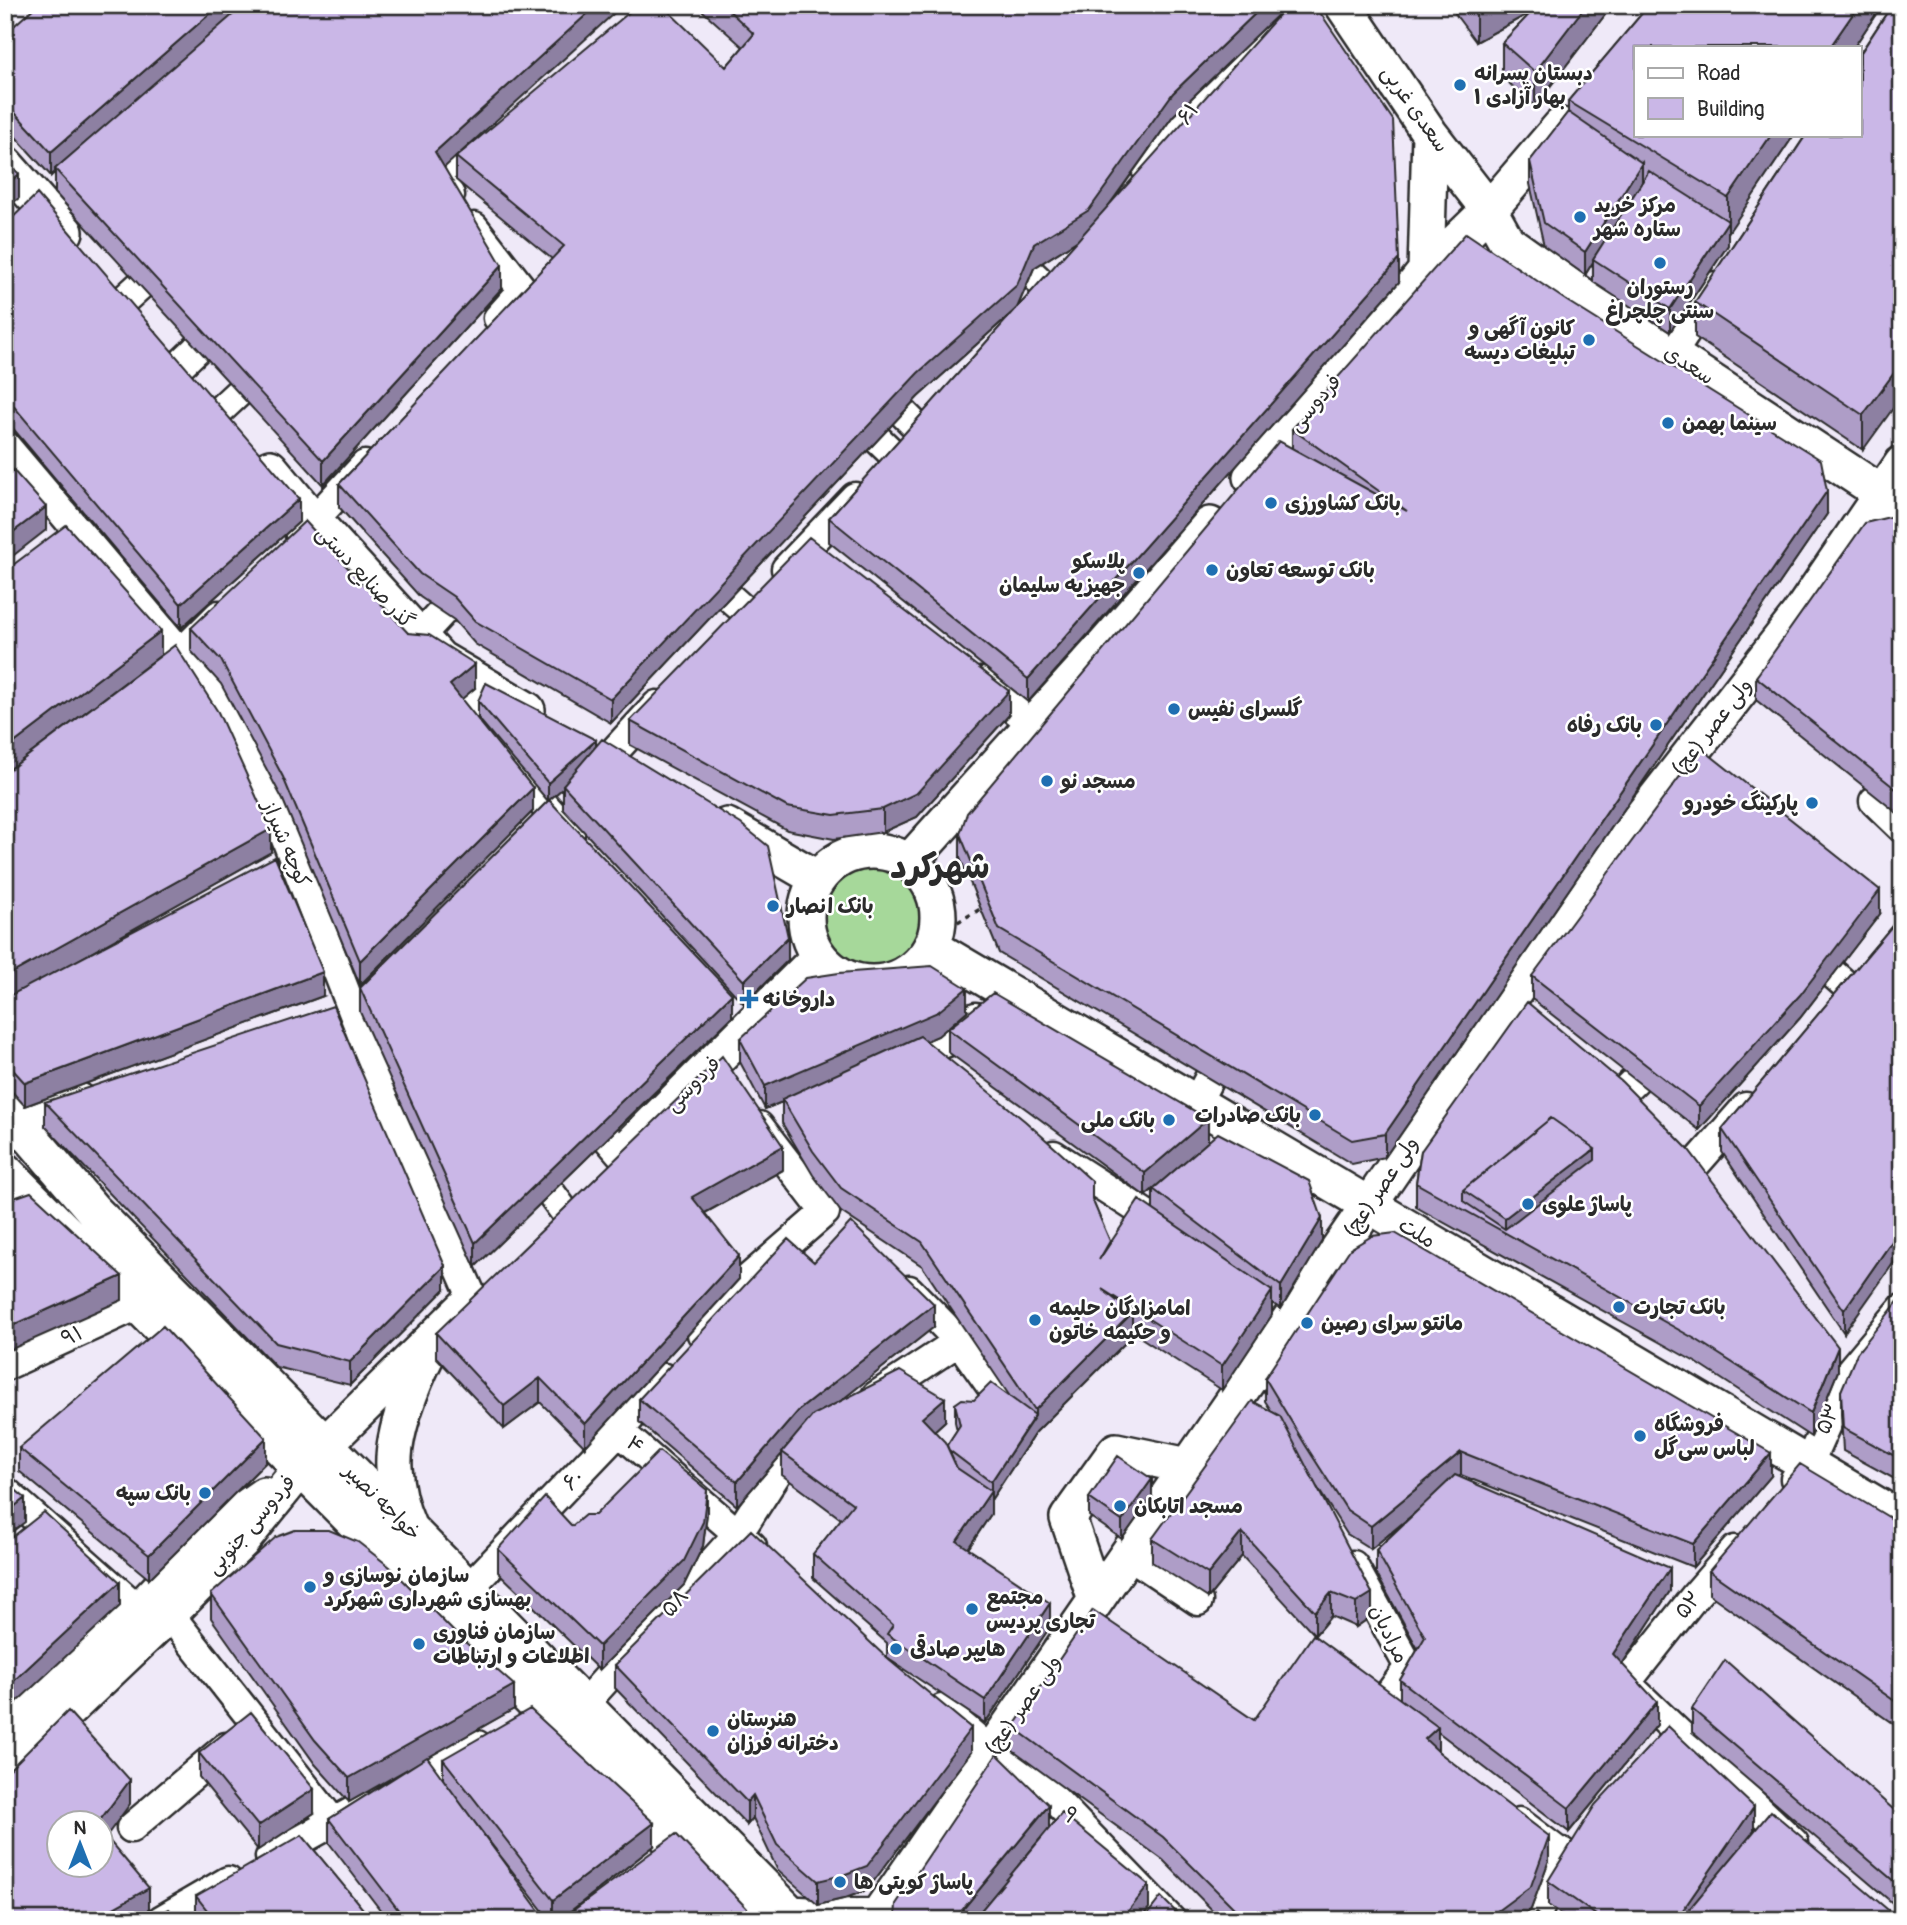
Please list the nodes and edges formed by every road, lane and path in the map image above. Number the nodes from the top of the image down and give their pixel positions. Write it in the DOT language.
graph roads {
  1 [pos="1294,5"];
  2 [pos="1345,6"];
  3 [pos="1584,98"];
  4 [pos="508,116"];
  5 [pos="1430,134"];
  6 [pos="5,164"];
  7 [pos="1135,185"];
  8 [pos="1489,211"];
  9 [pos="191,241"];
  10 [pos="1005,249"];
  11 [pos="1732,262"];
  12 [pos="1426,271"];
  13 [pos="106,278"];
  14 [pos="1050,291"];
  15 [pos="247,300"];
  16 [pos="478,341"];
  17 [pos="288,348"];
  18 [pos="1672,354"];
  19 [pos="181,364"];
  20 [pos="857,367"];
  21 [pos="1644,384"];
  22 [pos="235,426"];
  23 [pos="868,430"];
  24 [pos="5,445"];
  25 [pos="378,451"];
  26 [pos="1902,464"];
  27 [pos="880,470"];
  28 [pos="1892,500"];
  29 [pos="314,521"];
  30 [pos="286,549"];
  31 [pos="692,564"];
  32 [pos="483,581"];
  33 [pos="238,596"];
  34 [pos="420,636"];
  35 [pos="181,653"];
  36 [pos="959,664"];
  37 [pos="489,688"];
  38 [pos="673,689"];
  39 [pos="126,694"];
  40 [pos="549,722"];
  41 [pos="1034,725"];
  42 [pos="608,756"];
  43 [pos="1874,801"];
  44 [pos="701,811"];
  45 [pos="1902,828"];
  46 [pos="587,852"];
  47 [pos="909,862"];
  48 [pos="818,879"];
  49 [pos="984,907"];
  50 [pos="1789,936"];
  51 [pos="933,941"];
  52 [pos="819,957"];
  53 [pos="1868,967"];
  54 [pos="999,986"];
  55 [pos="1229,1026"];
  56 [pos="1680,1037"];
  57 [pos="873,1074"];
  58 [pos="107,1088"];
  59 [pos="1622,1092"];
  60 [pos="1759,1092"];
  61 [pos="749,1095"];
  62 [pos="575,1102"];
  63 [pos="1196,1103"];
  64 [pos="11,1113"];
  65 [pos="1030,1139"];
  66 [pos="522,1155"];
  67 [pos="1695,1166"];
  68 [pos="5,1171"];
  69 [pos="583,1192"];
  70 [pos="18,1202"];
  71 [pos="1369,1205"];
  72 [pos="1186,1246"];
  73 [pos="500,1272"];
  74 [pos="893,1273"];
  75 [pos="473,1299"];
  76 [pos="138,1305"];
  77 [pos="1902,1309"];
  78 [pos="435,1338"];
  79 [pos="959,1341"];
  80 [pos="5,1366"];
  81 [pos="1004,1406"];
  82 [pos="619,1431"];
  83 [pos="325,1445"];
  84 [pos="1808,1465"];
  85 [pos="1188,1466"];
  86 [pos="301,1468"];
  87 [pos="5,1491"];
  88 [pos="1782,1495"];
  89 [pos="1902,1520"];
  90 [pos="409,1529"];
  91 [pos="738,1534"];
  92 [pos="1747,1535"];
  93 [pos="328,1536"];
  94 [pos="283,1538"];
  95 [pos="1340,1542"];
  96 [pos="1128,1554"];
  97 [pos="225,1558"];
  98 [pos="770,1561"];
  99 [pos="395,1563"];
  100 [pos="1670,1585"];
  101 [pos="468,1589"];
  102 [pos="1695,1596"];
  103 [pos="1096,1600"];
  104 [pos="1198,1601"];
  105 [pos="154,1612"];
  106 [pos="928,1697"];
  107 [pos="583,1704"];
  108 [pos="255,1722"];
  109 [pos="518,1724"];
  110 [pos="5,1734"];
  111 [pos="1407,1736"];
  112 [pos="994,1746"];
  113 [pos="5,1770"];
  114 [pos="1499,1807"];
  115 [pos="333,1822"];
  116 [pos="131,1828"];
  117 [pos="1812,1861"];
  118 [pos="772,1913"];
  119 [pos="1161,1916"];
  120 [pos="168,1918"];
  121 [pos="877,1919"];
  122 [pos="1535,1920"];
  1 -- 7 [label="street, ۶۱"];
  2 -- 5 [label="main road, سعدی غربی"];
  3 -- 8 [label="main road, فردوسی"];
  4 -- 16 [label="street"];
  5 -- 8 [label="main road, سعدی غربی"];
  5 -- 12 [label="main road"];
  6 -- 13 [label="main road, گذر صنایع دستی"];
  8 -- 12 [label="main road, فردوسی"];
  8 -- 18 [label="main road, سعدی"];
  9 -- 13 [label="street"];
  10 -- 14 [label="street"];
  11 -- 18 [label="street"];
  12 -- 41 [label="main road, فردوسی"];
  13 -- 19 [label="main road, گذر صنایع دستی"];
  15 -- 19 [label="street"];
  17 -- 22 [label="street"];
  18 -- 21 [label="street"];
  18 -- 28 [label="main road, سعدی"];
  19 -- 22 [label="main road, گذر صنایع دستی"];
  20 -- 27 [label="street"];
  22 -- 29 [label="main road, گذر صنایع دستی"];
  23 -- 27 [label="street"];
  24 -- 35 [label="street, کوچه شیراز"];
  25 -- 29 [label="street"];
  26 -- 28 [label="main road, ولی عصر (عج)"];
  27 -- 31 [label="street"];
  28 -- 71 [label="main road, ولی عصر (عج)"];
  29 -- 30 [label="street"];
  29 -- 34 [label="main road, گذر صنایع دستی"];
  32 -- 34 [label="street"];
  33 -- 35 [label="street"];
  34 -- 37 [label="main road, گذر صنایع دستی"];
  35 -- 39 [label="street"];
  35 -- 75 [label="street, کوچه شیراز"];
  36 -- 41 [label="street"];
  37 -- 40 [label="main road, گذر صنایع دستی"];
  37 -- 46 [label="street"];
  38 -- 42 [label="street"];
  41 -- 47 [label="main road, فردوسی"];
  43 -- 45 [label="street"];
  44 -- 48 [label="main road"];
  47 -- 48 [label="main road"];
  47 -- 51 [label="main road"];
  48 -- 52 [label="main road"];
  49 -- 51 [label="path"];
  50 -- 53 [label="street"];
  51 -- 52 [label="main road"];
  51 -- 54 [label="main road, ملت"];
  52 -- 61 [label="main road, فردوسی"];
  54 -- 57 [label="street"];
  54 -- 63 [label="main road, ملت"];
  55 -- 63 [label="street"];
  56 -- 59 [label="street"];
  58 -- 64 [label="street"];
  60 -- 67 [label="street"];
  61 -- 69 [label="main road, فردوسی"];
  61 -- 82 [label="street, ۴"];
  62 -- 69 [label="street"];
  63 -- 71 [label="main road, ملت"];
  64 -- 83 [label="main road, خواجه نصیر"];
  65 -- 72 [label="street"];
  66 -- 69 [label="street"];
  68 -- 70 [label="main road, خواجه نصیر"];
  70 -- 76 [label="main road, خواجه نصیر"];
  71 -- 84 [label="main road, ملت"];
  71 -- 85 [label="main road, ولی عصر (عج)"];
  73 -- 75 [label="main road"];
  74 -- 79 [label="street"];
  75 -- 78 [label="main road"];
  76 -- 80 [label="street, ۹۱"];
  76 -- 86 [label="main road, خواجه نصیر"];
  77 -- 84 [label="street, ۵۳"];
  78 -- 83 [label="main road"];
  78 -- 90 [label="main road"];
  79 -- 81 [label="street"];
  79 -- 91 [label="street, ۵۸"];
  82 -- 91 [label="street, ۴"];
  82 -- 101 [label="street, ۶۰"];
  83 -- 86 [label="main road"];
  83 -- 90 [label="main road, خواجه نصیر"];
  84 -- 88 [label="street"];
  84 -- 89 [label="main road, ملت"];
  85 -- 96 [label="main road, ولی عصر (عج)"];
  85 -- 103 [label="main road"];
  86 -- 97 [label="main road, فردوسی جنوبی"];
  86 -- 99 [label="main road, خواجه نصیر"];
  86 -- 105 [label="main road, فردوسی جنوبی"];
  87 -- 105 [label="street"];
  90 -- 101 [label="main road, خواجه نصیر"];
  91 -- 98 [label="street, ۴"];
  91 -- 107 [label="street, ۵۸"];
  92 -- 102 [label="street, ۵۲"];
  93 -- 99 [label="main road"];
  94 -- 97 [label="main road"];
  95 -- 111 [label="street, مرادیان"];
  96 -- 103 [label="main road, ولی عصر (عج)"];
  96 -- 104 [label="street"];
  97 -- 105 [label="main road, فردوسی جنوبی"];
  99 -- 109 [label="main road, خواجه نصیر"];
  100 -- 102 [label="street"];
  101 -- 107 [label="main road, خواجه نصیر"];
  102 -- 117 [label="street, ۵۲"];
  103 -- 112 [label="main road, ولی عصر (عج)"];
  105 -- 108 [label="street"];
  105 -- 110 [label="main road, فردوسی جنوبی"];
  105 -- 113 [label="main road, فردوسی جنوبی"];
  106 -- 112 [label="street"];
  107 -- 118 [label="main road, خواجه نصیر"];
  108 -- 115 [label="street"];
  108 -- 116 [label="street"];
  109 -- 115 [label="street"];
  109 -- 118 [label="main road, خواجه نصیر"];
  112 -- 119 [label="street, ۹"];
  112 -- 121 [label="main road, ولی عصر (عج)"];
  114 -- 122 [label="street"];
  115 -- 120 [label="street"];
  118 -- 121 [label="main road"];
}
